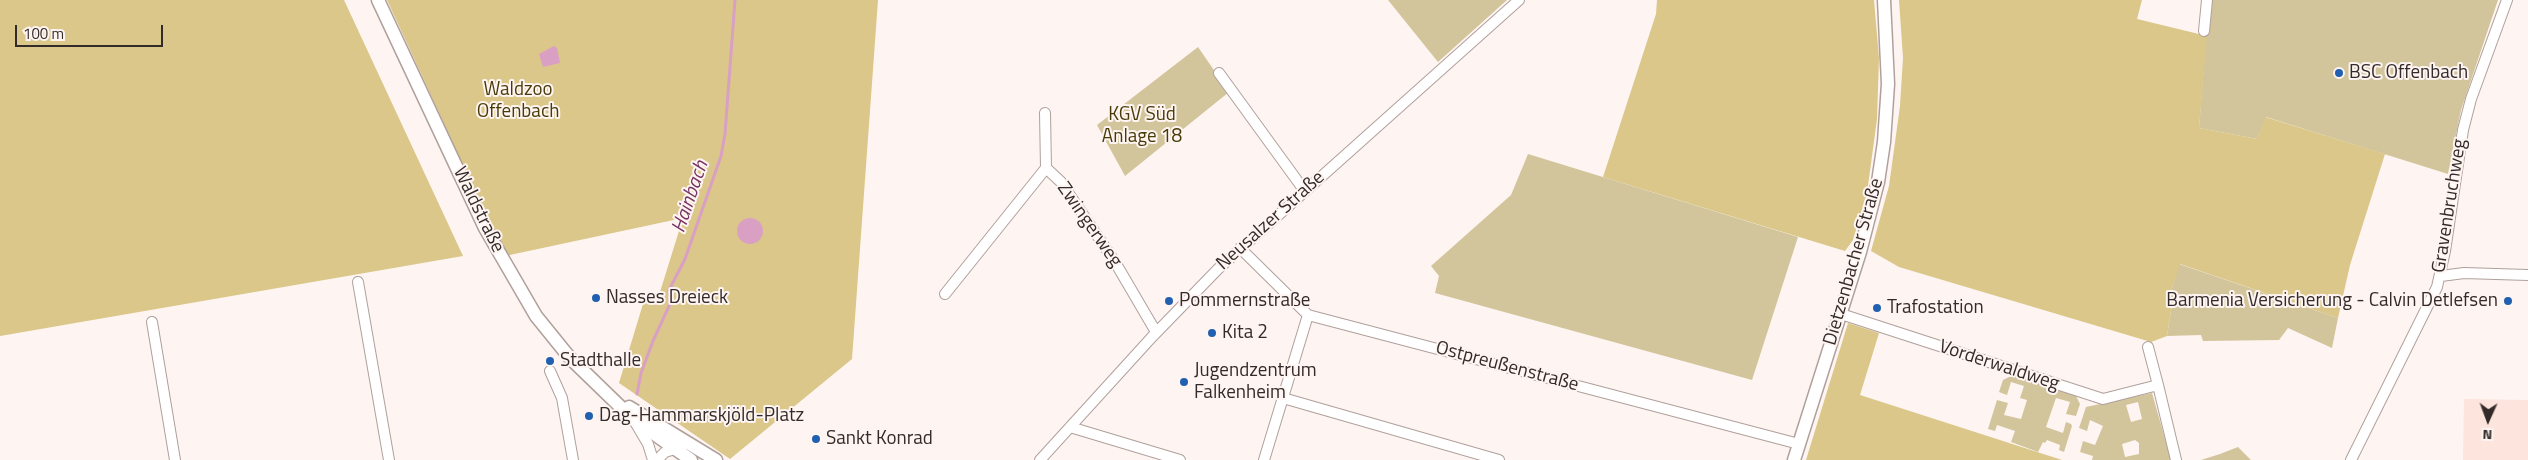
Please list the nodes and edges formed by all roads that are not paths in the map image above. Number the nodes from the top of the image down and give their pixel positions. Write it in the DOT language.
graph roads {
  1 [pos="378,0"];
  2 [pos="1519,0"];
  3 [pos="1884,0"];
  4 [pos="2206,0"];
  5 [pos="2507,0"];
  6 [pos="2204,32"];
  7 [pos="1219,73"];
  8 [pos="1045,113"];
  9 [pos="1046,168"];
  10 [pos="1304,190"];
  11 [pos="1240,248"];
  12 [pos="2528,275"];
  13 [pos="2440,276"];
  14 [pos="358,282"];
  15 [pos="945,294"];
  16 [pos="1841,314"];
  17 [pos="1308,315"];
  18 [pos="152,322"];
  19 [pos="1156,332"];
  20 [pos="2148,347"];
  21 [pos="550,371"];
  22 [pos="2158,386"];
  23 [pos="612,397"];
  24 [pos="1282,398"];
  25 [pos="633,419"];
  26 [pos="1070,428"];
  27 [pos="673,434"];
  28 [pos="1799,444"];
  29 [pos="672,454"];
  30 [pos="693,454"];
  31 [pos="175,460"];
  32 [pos="389,460"];
  33 [pos="573,460"];
  34 [pos="655,460"];
  35 [pos="716,460"];
  36 [pos="1040,460"];
  37 [pos="1180,460"];
  38 [pos="1264,460"];
  39 [pos="1499,460"];
  40 [pos="1794,460"];
  41 [pos="2176,460"];
  42 [pos="2351,460"];
  1 -- 23 [label="main road, Waldstraße"];
  2 -- 10 [label="street, Neusalzer Straße"];
  3 -- 16 [label="main road, Dietzenbacher Straße"];
  4 -- 6 [label="street"];
  5 -- 13 [label="street, Gravenbruchweg"];
  7 -- 10 [label="street"];
  8 -- 9 [label="street, Zwingerweg"];
  9 -- 15 [label="street"];
  9 -- 19 [label="street, Zwingerweg"];
  10 -- 11 [label="street, Neusalzer Straße"];
  11 -- 17 [label="street, Ostpreußenstraße"];
  11 -- 19 [label="street, Neusalzer Straße"];
  12 -- 13 [label="street"];
  13 -- 42 [label="street, Gravenbruchweg"];
  14 -- 32 [label="street"];
  16 -- 22 [label="street, Vorderwaldweg"];
  16 -- 28 [label="main road, Dietzenbacher Straße"];
  17 -- 24 [label="street"];
  17 -- 28 [label="street, Ostpreußenstraße"];
  18 -- 31 [label="street"];
  19 -- 26 [label="street, Neusalzer Straße"];
  20 -- 22 [label="street"];
  21 -- 33 [label="street"];
  22 -- 41 [label="street"];
  23 -- 25 [label="main road, Waldstraße"];
  23 -- 27 [label="main road, Waldstraße"];
  24 -- 38 [label="street"];
  24 -- 39 [label="street"];
  25 -- 29 [label="main road, Waldstraße"];
  25 -- 34 [label="street"];
  26 -- 36 [label="street, Neusalzer Straße"];
  26 -- 37 [label="street"];
  27 -- 29 [label="street"];
  27 -- 30 [label="main road, Waldstraße"];
  28 -- 40 [label="main road, Dietzenbacher Straße"];
  29 -- 30 [label="main road, Waldstraße"];
  29 -- 34 [label="street"];
  30 -- 35 [label="main road, Waldstraße"];
}
